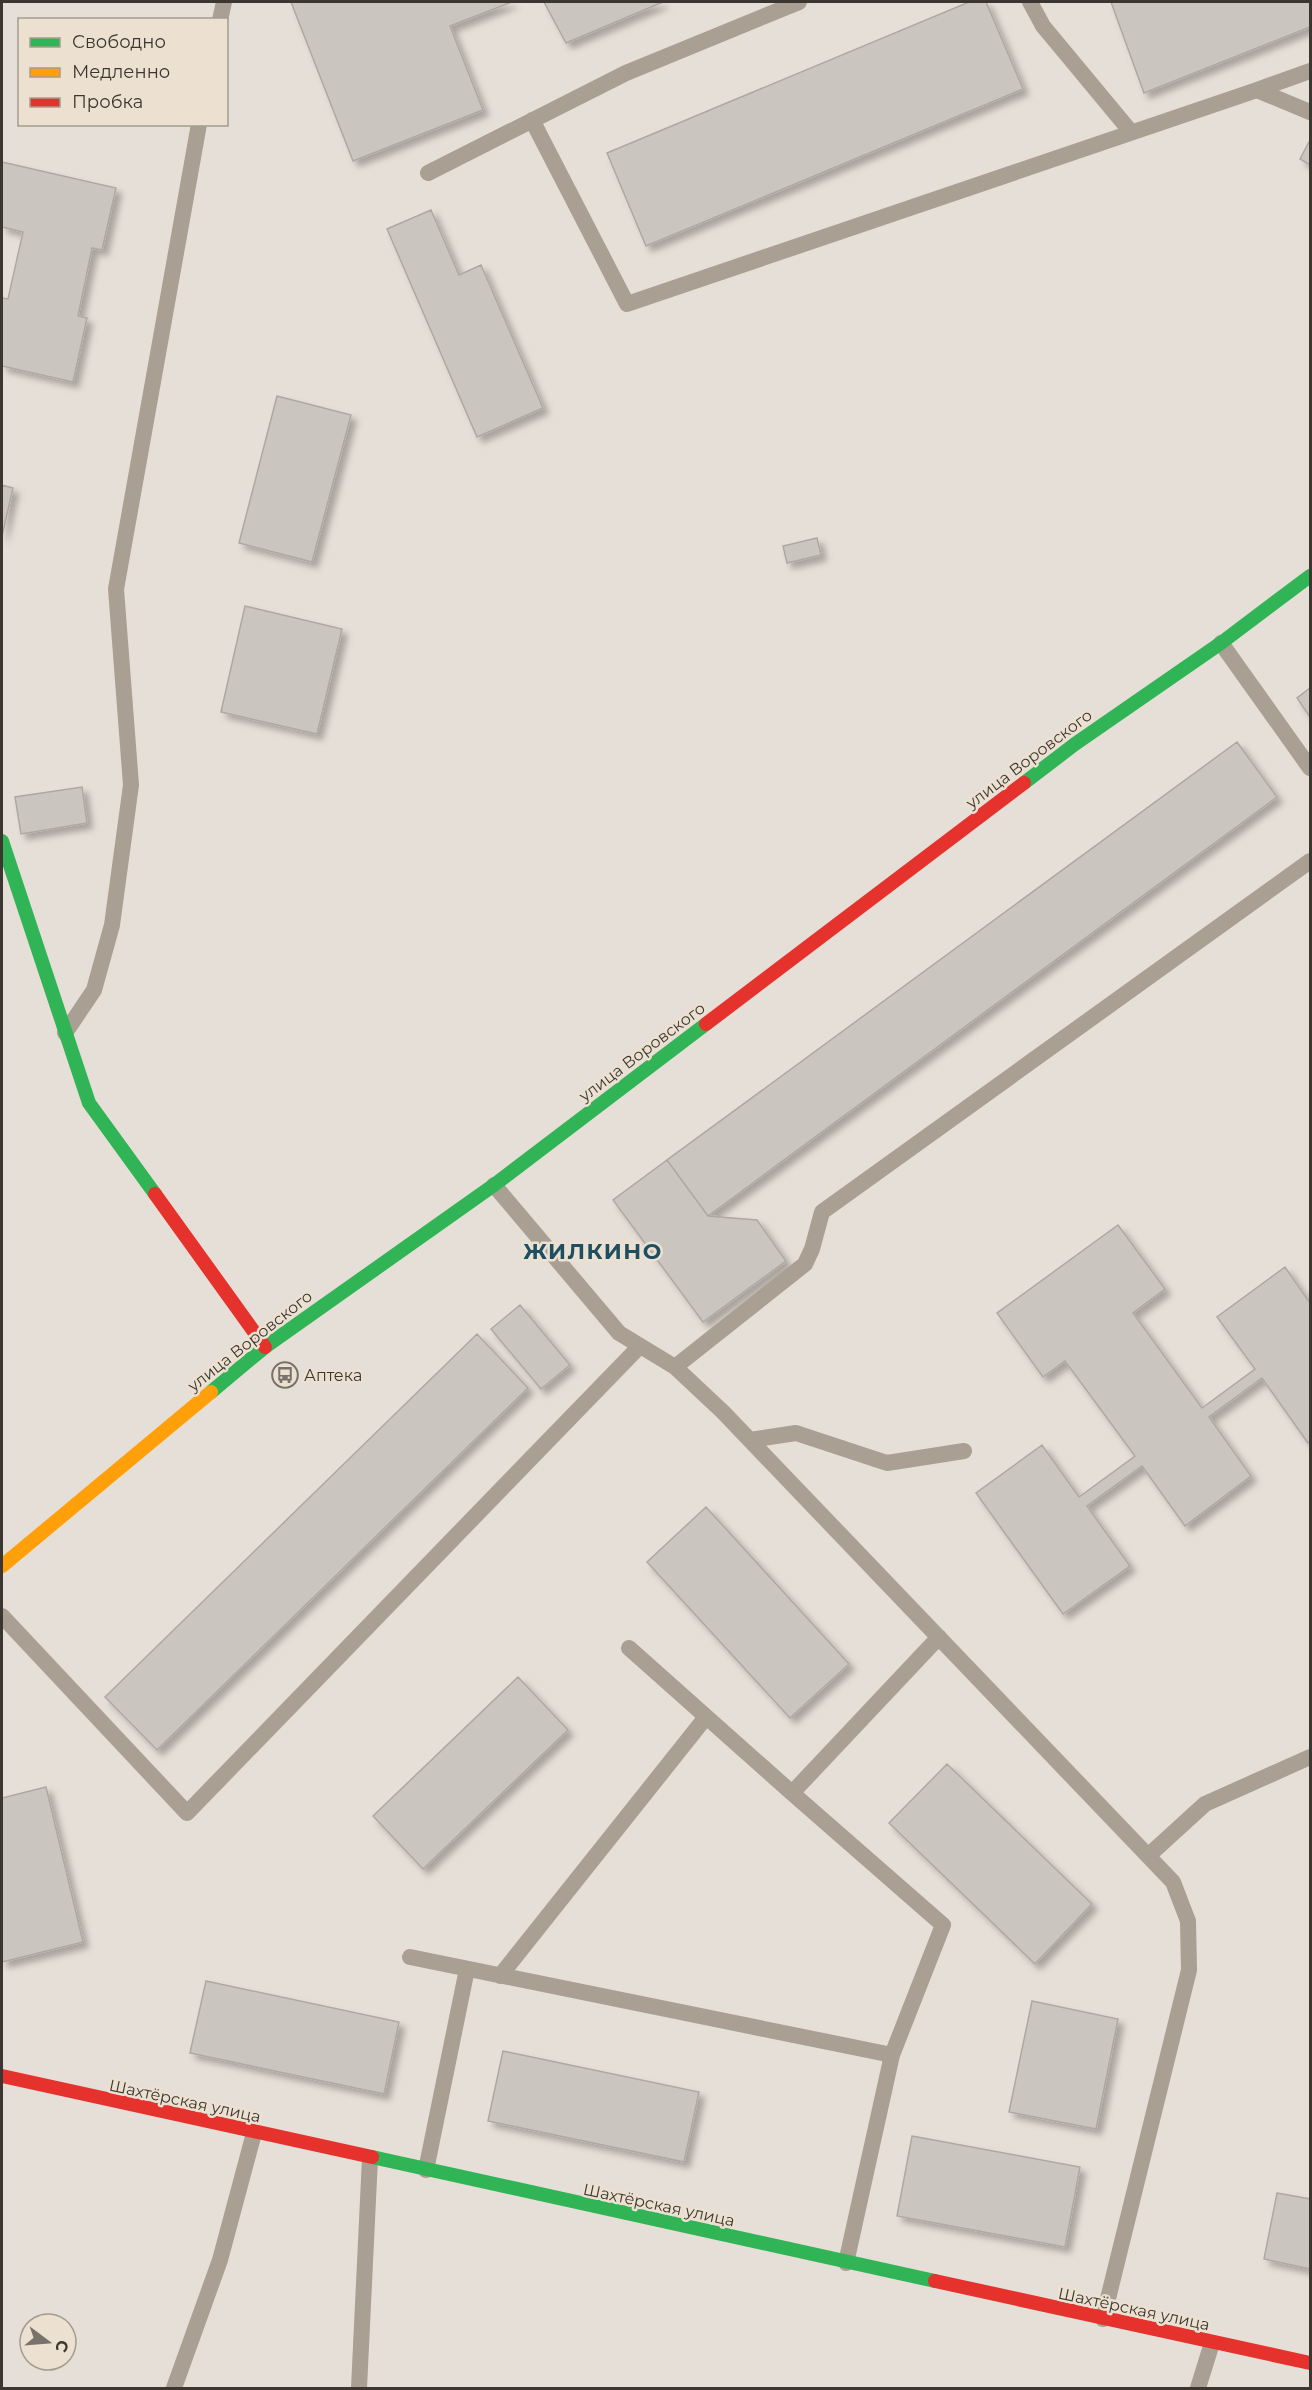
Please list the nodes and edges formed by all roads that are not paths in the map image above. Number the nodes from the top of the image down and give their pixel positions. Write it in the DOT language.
graph roads {
  1 [pos="224,2"];
  2 [pos="799,2"];
  3 [pos="1030,2"];
  4 [pos="220,18"];
  5 [pos="1311,71"];
  6 [pos="1257,90"];
  7 [pos="1311,112"];
  8 [pos="532,120"];
  9 [pos="199,126"];
  10 [pos="1131,132"];
  11 [pos="428,173"];
  12 [pos="1311,576"];
  13 [pos="1221,643"];
  14 [pos="1311,768"];
  15 [pos="2,841"];
  16 [pos="1311,861"];
  17 [pos="65,1033"];
  18 [pos="494,1185"];
  19 [pos="640,1346"];
  20 [pos="265,1347"];
  21 [pos="675,1368"];
  22 [pos="750,1440"];
  23 [pos="964,1451"];
  24 [pos="2,1566"];
  25 [pos="2,1616"];
  26 [pos="939,1637"];
  27 [pos="629,1648"];
  28 [pos="706,1717"];
  29 [pos="1311,1756"];
  30 [pos="792,1793"];
  31 [pos="1148,1856"];
  32 [pos="410,1957"];
  33 [pos="467,1969"];
  34 [pos="500,1976"];
  35 [pos="891,2055"];
  36 [pos="2,2077"];
  37 [pos="254,2133"];
  38 [pos="370,2158"];
  39 [pos="426,2170"];
  40 [pos="846,2262"];
  41 [pos="1103,2319"];
  42 [pos="1212,2343"];
  43 [pos="1311,2363"];
  44 [pos="174,2388"];
  45 [pos="359,2388"];
  46 [pos="1198,2388"];
  1 -- 4 [label="lane"];
  2 -- 8 [label="lane"];
  3 -- 10 [label="lane"];
  5 -- 6 [label="lane"];
  6 -- 7 [label="lane"];
  6 -- 10 [label="lane"];
  8 -- 10 [label="lane"];
  8 -- 11 [label="lane"];
  9 -- 17 [label="lane"];
  12 -- 13 [label="street, улица Воровского"];
  13 -- 14 [label="lane"];
  13 -- 18 [label="street, улица Воровского"];
  15 -- 17 [label="street"];
  16 -- 21 [label="lane"];
  17 -- 20 [label="street"];
  18 -- 19 [label="lane"];
  18 -- 20 [label="street, улица Воровского"];
  19 -- 21 [label="lane"];
  19 -- 25 [label="lane"];
  20 -- 24 [label="street, улица Воровского"];
  21 -- 22 [label="lane"];
  22 -- 23 [label="lane"];
  22 -- 26 [label="lane"];
  26 -- 30 [label="lane"];
  26 -- 31 [label="lane"];
  27 -- 28 [label="lane"];
  28 -- 30 [label="lane"];
  28 -- 34 [label="lane"];
  29 -- 31 [label="lane"];
  30 -- 35 [label="lane"];
  31 -- 41 [label="lane"];
  32 -- 33 [label="lane"];
  33 -- 34 [label="lane"];
  33 -- 39 [label="lane"];
  34 -- 35 [label="lane"];
  35 -- 40 [label="lane"];
  36 -- 37 [label="street, Шахтёрская улица"];
  37 -- 38 [label="street, Шахтёрская улица"];
  37 -- 44 [label="lane"];
  38 -- 39 [label="street, Шахтёрская улица"];
  38 -- 45 [label="lane"];
  39 -- 40 [label="street, Шахтёрская улица"];
  40 -- 41 [label="street, Шахтёрская улица"];
  41 -- 42 [label="street, Шахтёрская улица"];
  42 -- 43 [label="street, Шахтёрская улица"];
  42 -- 46 [label="lane"];
}
